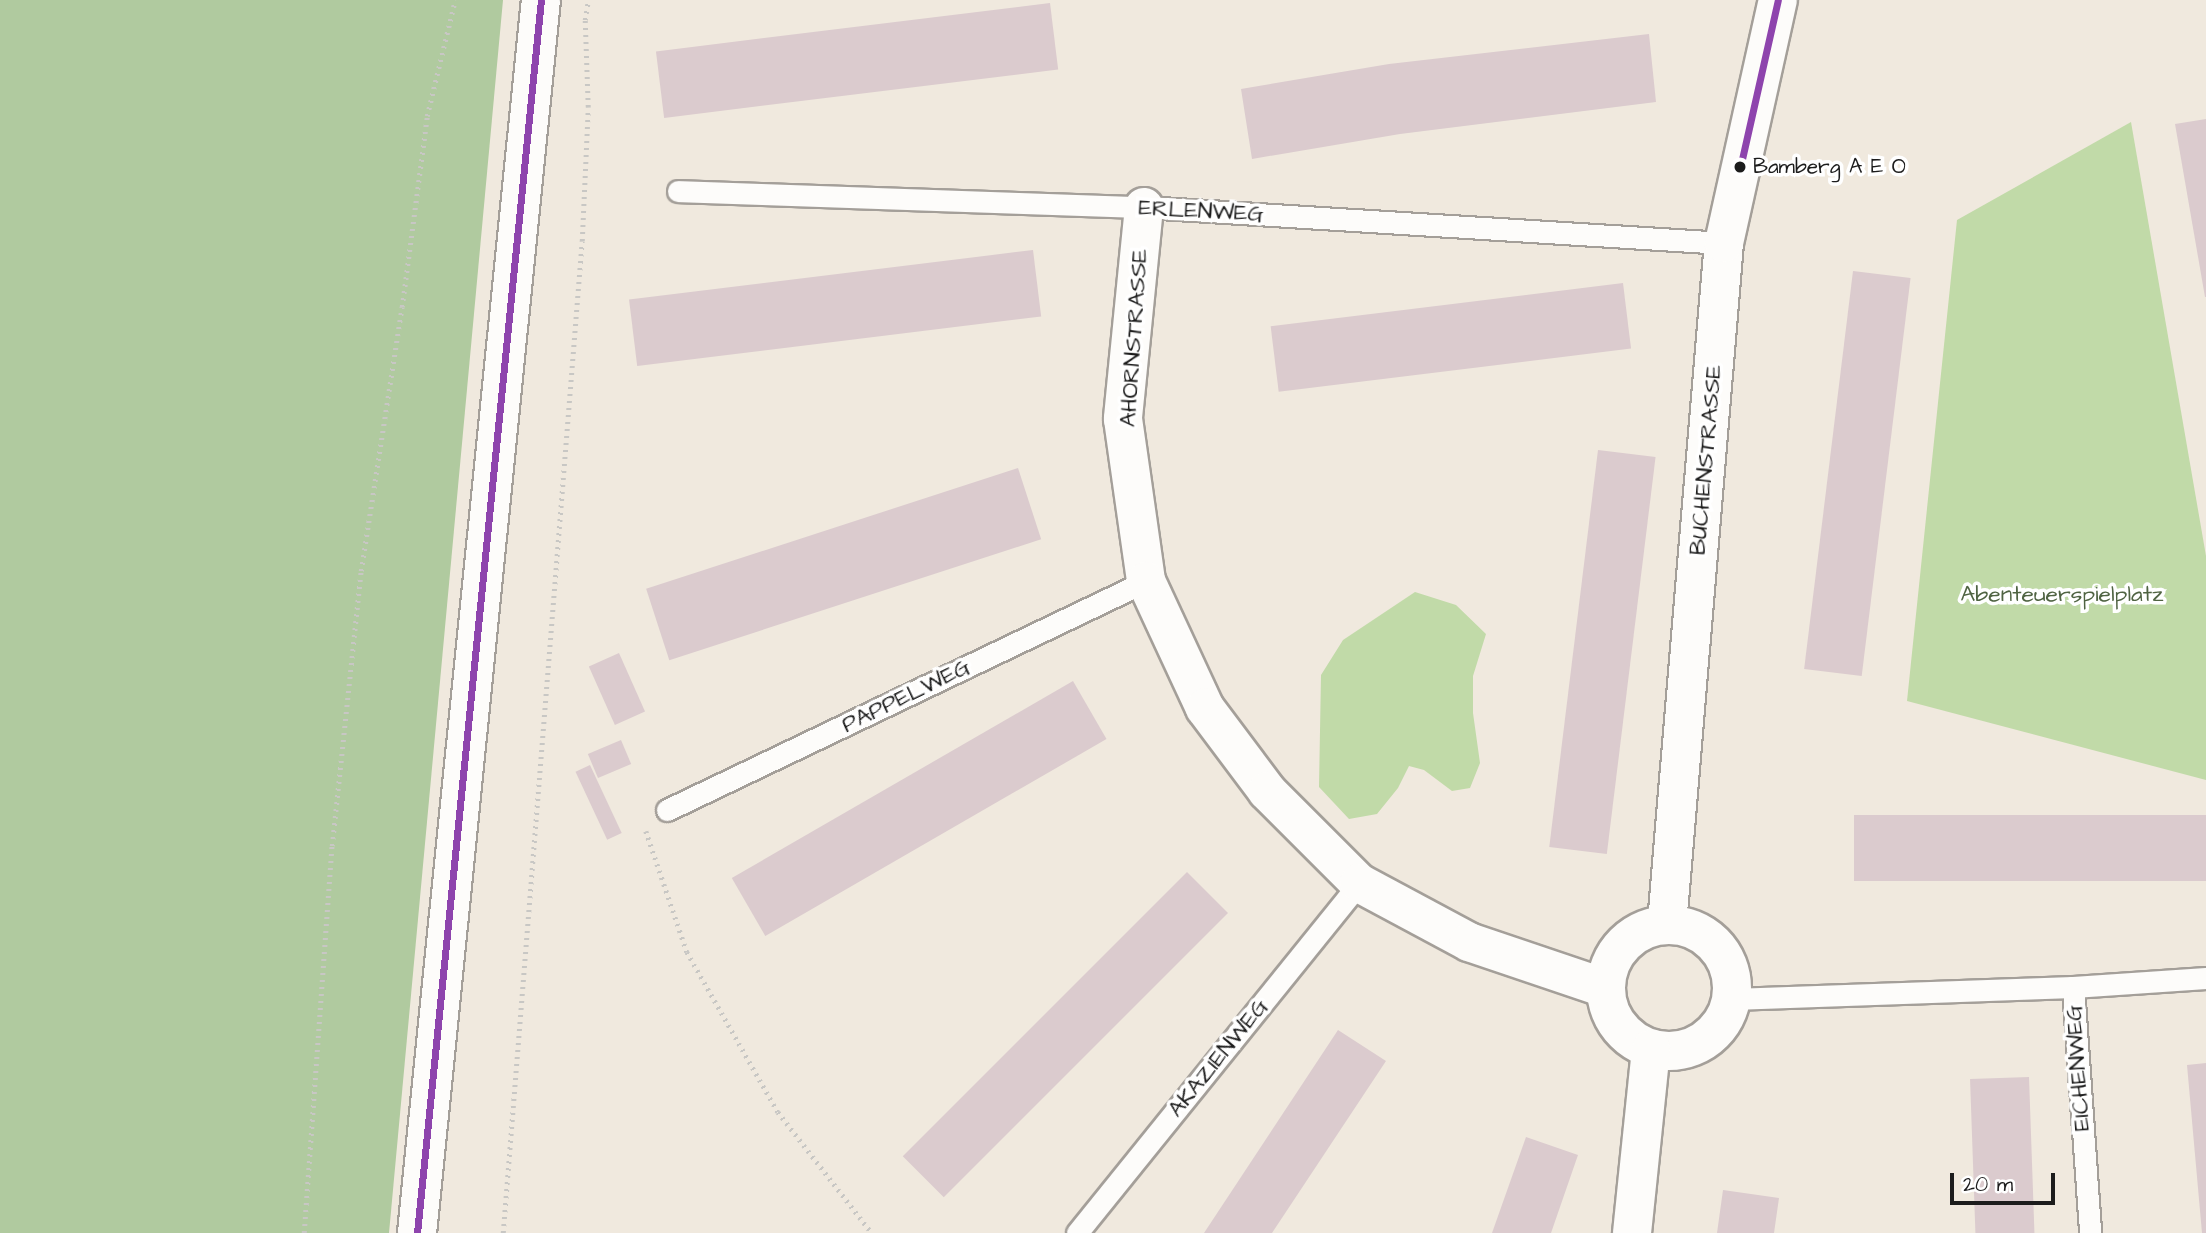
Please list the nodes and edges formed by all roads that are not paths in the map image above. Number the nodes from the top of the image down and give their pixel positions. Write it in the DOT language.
graph roads {
  1 [pos="541,0"];
  2 [pos="1778,0"];
  3 [pos="678,191"];
  4 [pos="1144,207"];
  5 [pos="1724,243"];
  6 [pos="1146,581"];
  7 [pos="667,810"];
  8 [pos="1359,883"];
  9 [pos="1667,924"];
  10 [pos="2206,978"];
  11 [pos="2073,987"];
  12 [pos="1605,988"];
  13 [pos="1732,999"];
  14 [pos="1651,1049"];
  15 [pos="417,1233"];
  16 [pos="1077,1233"];
  17 [pos="1632,1233"];
  18 [pos="2090,1233"];
  1 -- 15 [label="street"];
  2 -- 5 [label="street, BUCHENSTRASSE"];
  3 -- 4 [label="lane, ERLENWEG"];
  4 -- 5 [label="lane, ERLENWEG"];
  4 -- 6 [label="street, AHORNSTRASSE"];
  5 -- 9 [label="street, BUCHENSTRASSE"];
  6 -- 7 [label="lane, PAPPELWEG"];
  6 -- 8 [label="street, AHORNSTRASSE"];
  8 -- 12 [label="street, AHORNSTRASSE"];
  8 -- 16 [label="lane, AKAZIENWEG"];
  9 -- 12 [label="street"];
  9 -- 13 [label="street"];
  10 -- 11 [label="lane"];
  11 -- 13 [label="lane"];
  11 -- 18 [label="lane, EICHENWEG"];
  12 -- 14 [label="street"];
  13 -- 14 [label="street"];
  14 -- 17 [label="street"];
}
